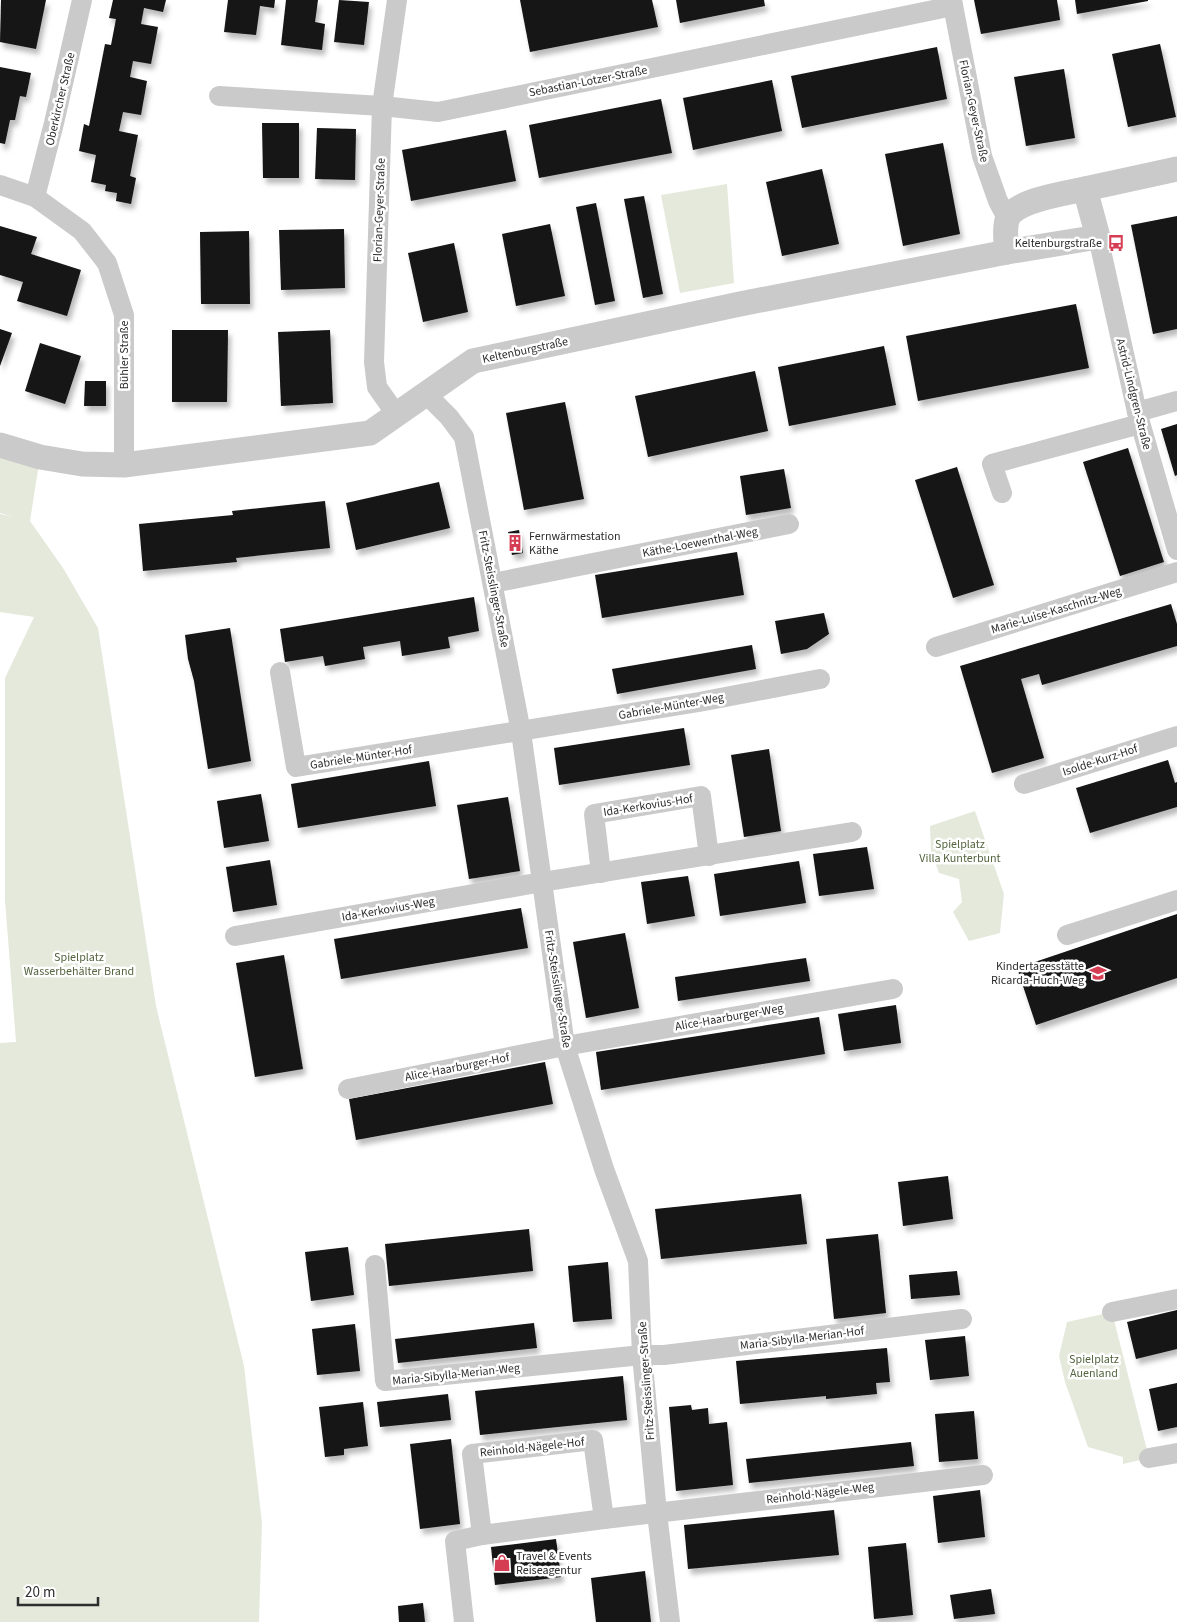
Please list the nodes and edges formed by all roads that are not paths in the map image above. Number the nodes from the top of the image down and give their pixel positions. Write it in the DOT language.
graph roads {
  1 [pos="82,0"];
  2 [pos="397,0"];
  3 [pos="953,3"];
  4 [pos="219,96"];
  5 [pos="382,106"];
  6 [pos="1177,169"];
  7 [pos="0,185"];
  8 [pos="1085,189"];
  9 [pos="35,197"];
  10 [pos="1008,218"];
  11 [pos="1098,237"];
  12 [pos="1007,252"];
  13 [pos="426,394"];
  14 [pos="1177,400"];
  15 [pos="396,414"];
  16 [pos="1138,418"];
  17 [pos="0,445"];
  18 [pos="124,465"];
  19 [pos="1002,493"];
  20 [pos="789,524"];
  21 [pos="1177,550"];
  22 [pos="1177,572"];
  23 [pos="493,583"];
  24 [pos="936,647"];
  25 [pos="280,672"];
  26 [pos="820,679"];
  27 [pos="521,732"];
  28 [pos="1177,736"];
  29 [pos="1024,784"];
  30 [pos="852,832"];
  31 [pos="709,856"];
  32 [pos="602,872"];
  33 [pos="542,882"];
  34 [pos="1177,900"];
  35 [pos="1067,935"];
  36 [pos="234,936"];
  37 [pos="893,989"];
  38 [pos="565,1046"];
  39 [pos="348,1089"];
  40 [pos="375,1265"];
  41 [pos="1177,1299"];
  42 [pos="1112,1312"];
  43 [pos="962,1319"];
  44 [pos="642,1355"];
  45 [pos="1177,1453"];
  46 [pos="1149,1458"];
  47 [pos="983,1475"];
  48 [pos="657,1512"];
  49 [pos="604,1519"];
  50 [pos="482,1535"];
  51 [pos="464,1622"];
  52 [pos="670,1622"];
  1 -- 9 [label="street, Oberkircher Straße"];
  2 -- 5 [label="street, Florian-Geyer-Straße"];
  3 -- 5 [label="street, Sebastian-Lotzer-Straße"];
  3 -- 10 [label="street, Florian-Geyer-Straße"];
  4 -- 5 [label="street, Sebastian-Lotzer-Straße"];
  5 -- 15 [label="street, Florian-Geyer-Straße"];
  6 -- 8 [label="street"];
  7 -- 9 [label="street, Bühler Straße"];
  8 -- 10 [label="street"];
  8 -- 11 [label="street"];
  9 -- 18 [label="street, Bühler Straße"];
  10 -- 12 [label="street"];
  11 -- 12 [label="street, Keltenburgstraße"];
  11 -- 16 [label="street, Astrid-Lindgren-Straße"];
  12 -- 13 [label="street, Keltenburgstraße"];
  13 -- 15 [label="street, Keltenburgstraße"];
  13 -- 23 [label="street, Fritz-Steisslinger-Straße"];
  14 -- 16 [label="street"];
  15 -- 18 [label="street, Keltenburgstraße"];
  16 -- 19 [label="street"];
  16 -- 21 [label="street, Astrid-Lindgren-Straße"];
  17 -- 18 [label="street, Keltenburgstraße"];
  20 -- 23 [label="street, Käthe-Loewenthal-Weg"];
  22 -- 24 [label="street, Marie-Luise-Kaschnitz-Weg"];
  23 -- 27 [label="street, Fritz-Steisslinger-Straße"];
  25 -- 27 [label="street, Gabriele-Münter-Hof"];
  26 -- 27 [label="street, Gabriele-Münter-Weg"];
  27 -- 33 [label="street, Fritz-Steisslinger-Straße"];
  28 -- 29 [label="street, Isolde-Kurz-Hof"];
  30 -- 31 [label="street"];
  31 -- 32 [label="street"];
  31 -- 32 [label="street, Ida-Kerkovius-Hof"];
  32 -- 33 [label="street"];
  33 -- 36 [label="street, Ida-Kerkovius-Weg"];
  33 -- 38 [label="street, Fritz-Steisslinger-Straße"];
  34 -- 35 [label="street"];
  37 -- 38 [label="street, Alice-Haarburger-Weg"];
  38 -- 39 [label="street, Alice-Haarburger-Hof"];
  38 -- 44 [label="street, Fritz-Steisslinger-Straße"];
  40 -- 44 [label="street, Maria-Sibylla-Merian-Weg"];
  41 -- 42 [label="street"];
  43 -- 44 [label="street, Maria-Sibylla-Merian-Hof"];
  44 -- 48 [label="street, Fritz-Steisslinger-Straße"];
  45 -- 46 [label="street"];
  47 -- 48 [label="street, Reinhold-Nägele-Weg"];
  48 -- 49 [label="street"];
  48 -- 52 [label="street, Fritz-Steisslinger-Straße"];
  49 -- 50 [label="street"];
  49 -- 50 [label="street, Reinhold-Nägele-Hof"];
  50 -- 51 [label="street"];
}
